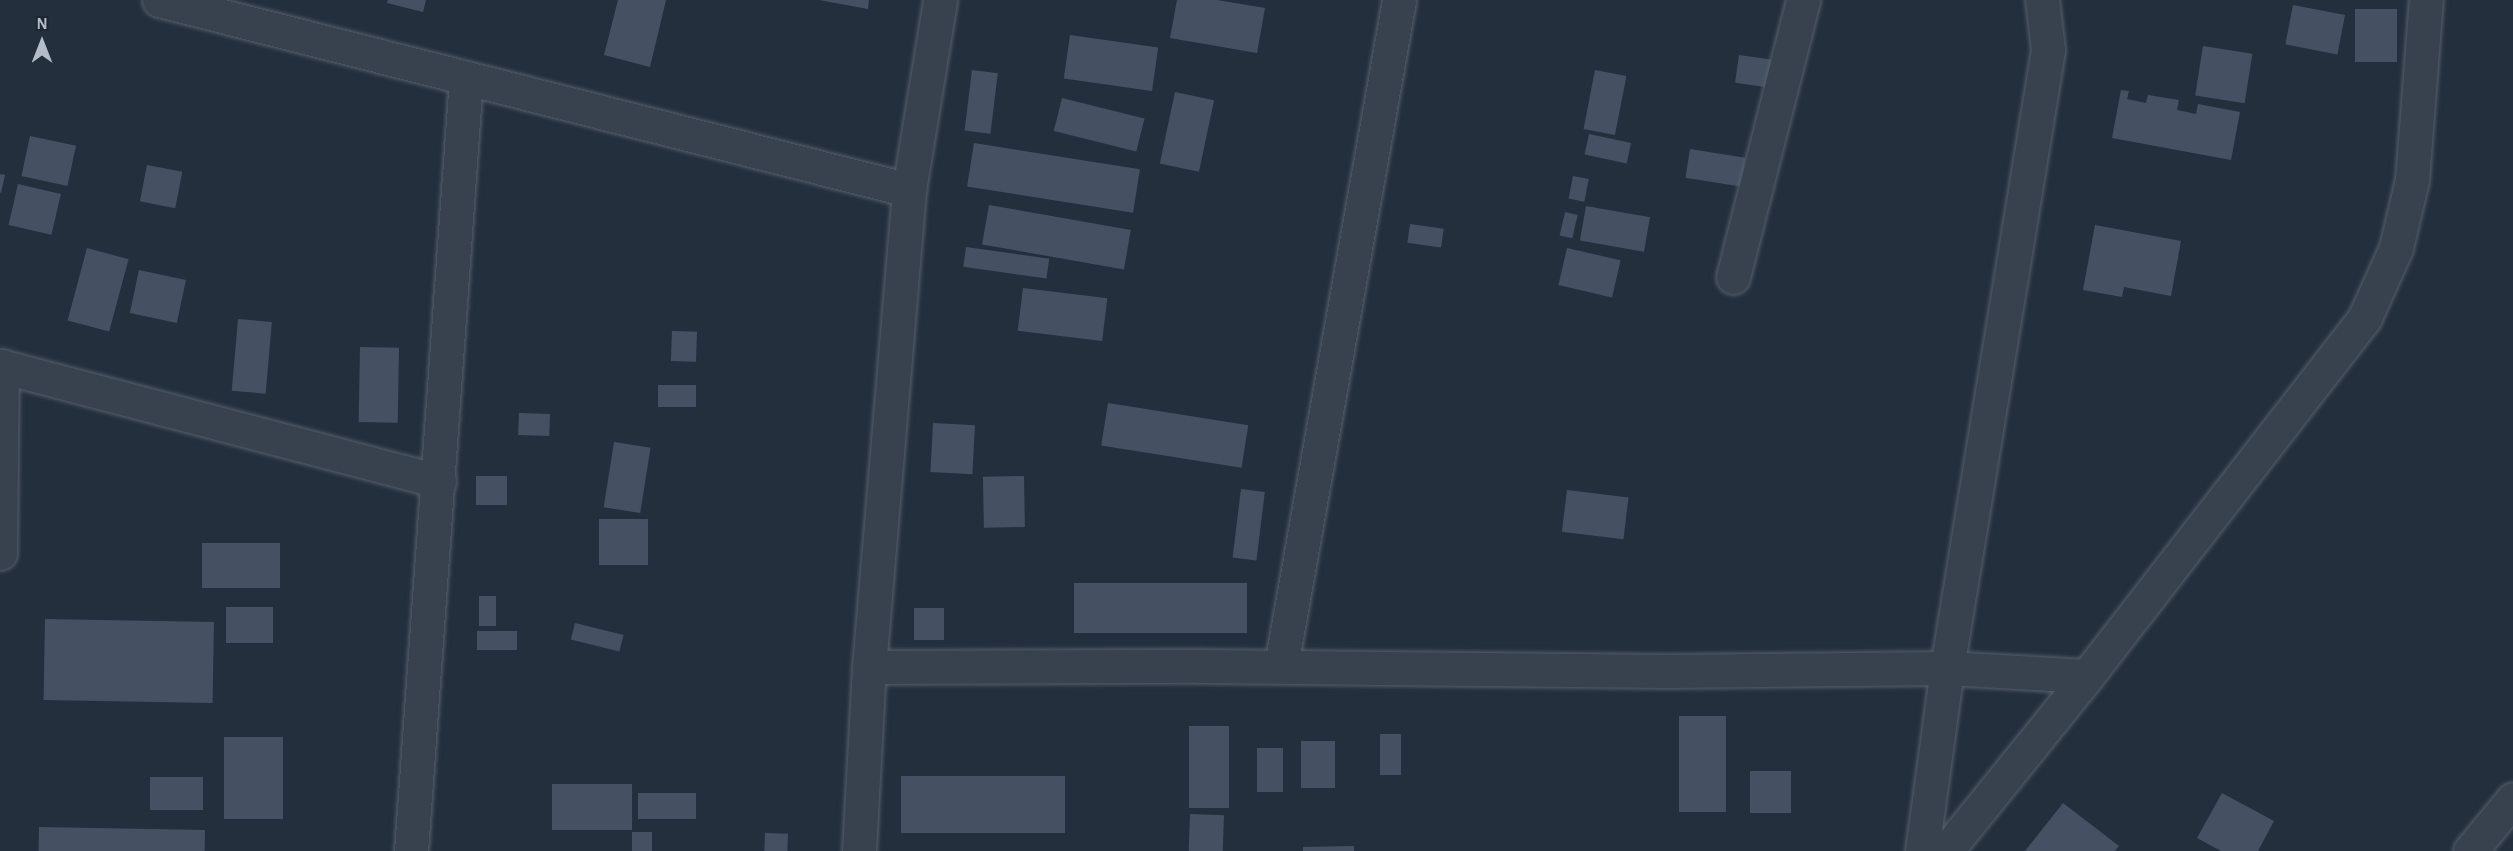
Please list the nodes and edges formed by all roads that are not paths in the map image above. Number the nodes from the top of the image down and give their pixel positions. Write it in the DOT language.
graph roads {
  1 [pos="159,0"];
  2 [pos="940,0"];
  3 [pos="1399,0"];
  4 [pos="1803,0"];
  5 [pos="2042,0"];
  6 [pos="2426,0"];
  7 [pos="466,78"];
  8 [pos="909,190"];
  9 [pos="1733,277"];
  10 [pos="1,366"];
  11 [pos="439,481"];
  12 [pos="0,553"];
  13 [pos="1281,666"];
  14 [pos="869,668"];
  15 [pos="1947,668"];
  16 [pos="2087,676"];
  17 [pos="2513,799"];
  18 [pos="411,851"];
  19 [pos="859,851"];
  20 [pos="1922,851"];
  21 [pos="1946,851"];
  22 [pos="2470,851"];
  1 -- 7 [label="street"];
  2 -- 8 [label="street"];
  3 -- 13 [label="street"];
  4 -- 9 [label="street"];
  5 -- 15 [label="street"];
  6 -- 16 [label="street"];
  7 -- 8 [label="street"];
  7 -- 11 [label="street"];
  8 -- 14 [label="street"];
  10 -- 11 [label="street"];
  10 -- 12 [label="street"];
  11 -- 18 [label="street"];
  13 -- 14 [label="street"];
  13 -- 15 [label="street"];
  14 -- 19 [label="street"];
  15 -- 16 [label="street"];
  15 -- 20 [label="street"];
  16 -- 21 [label="street"];
  17 -- 22 [label="street"];
}
